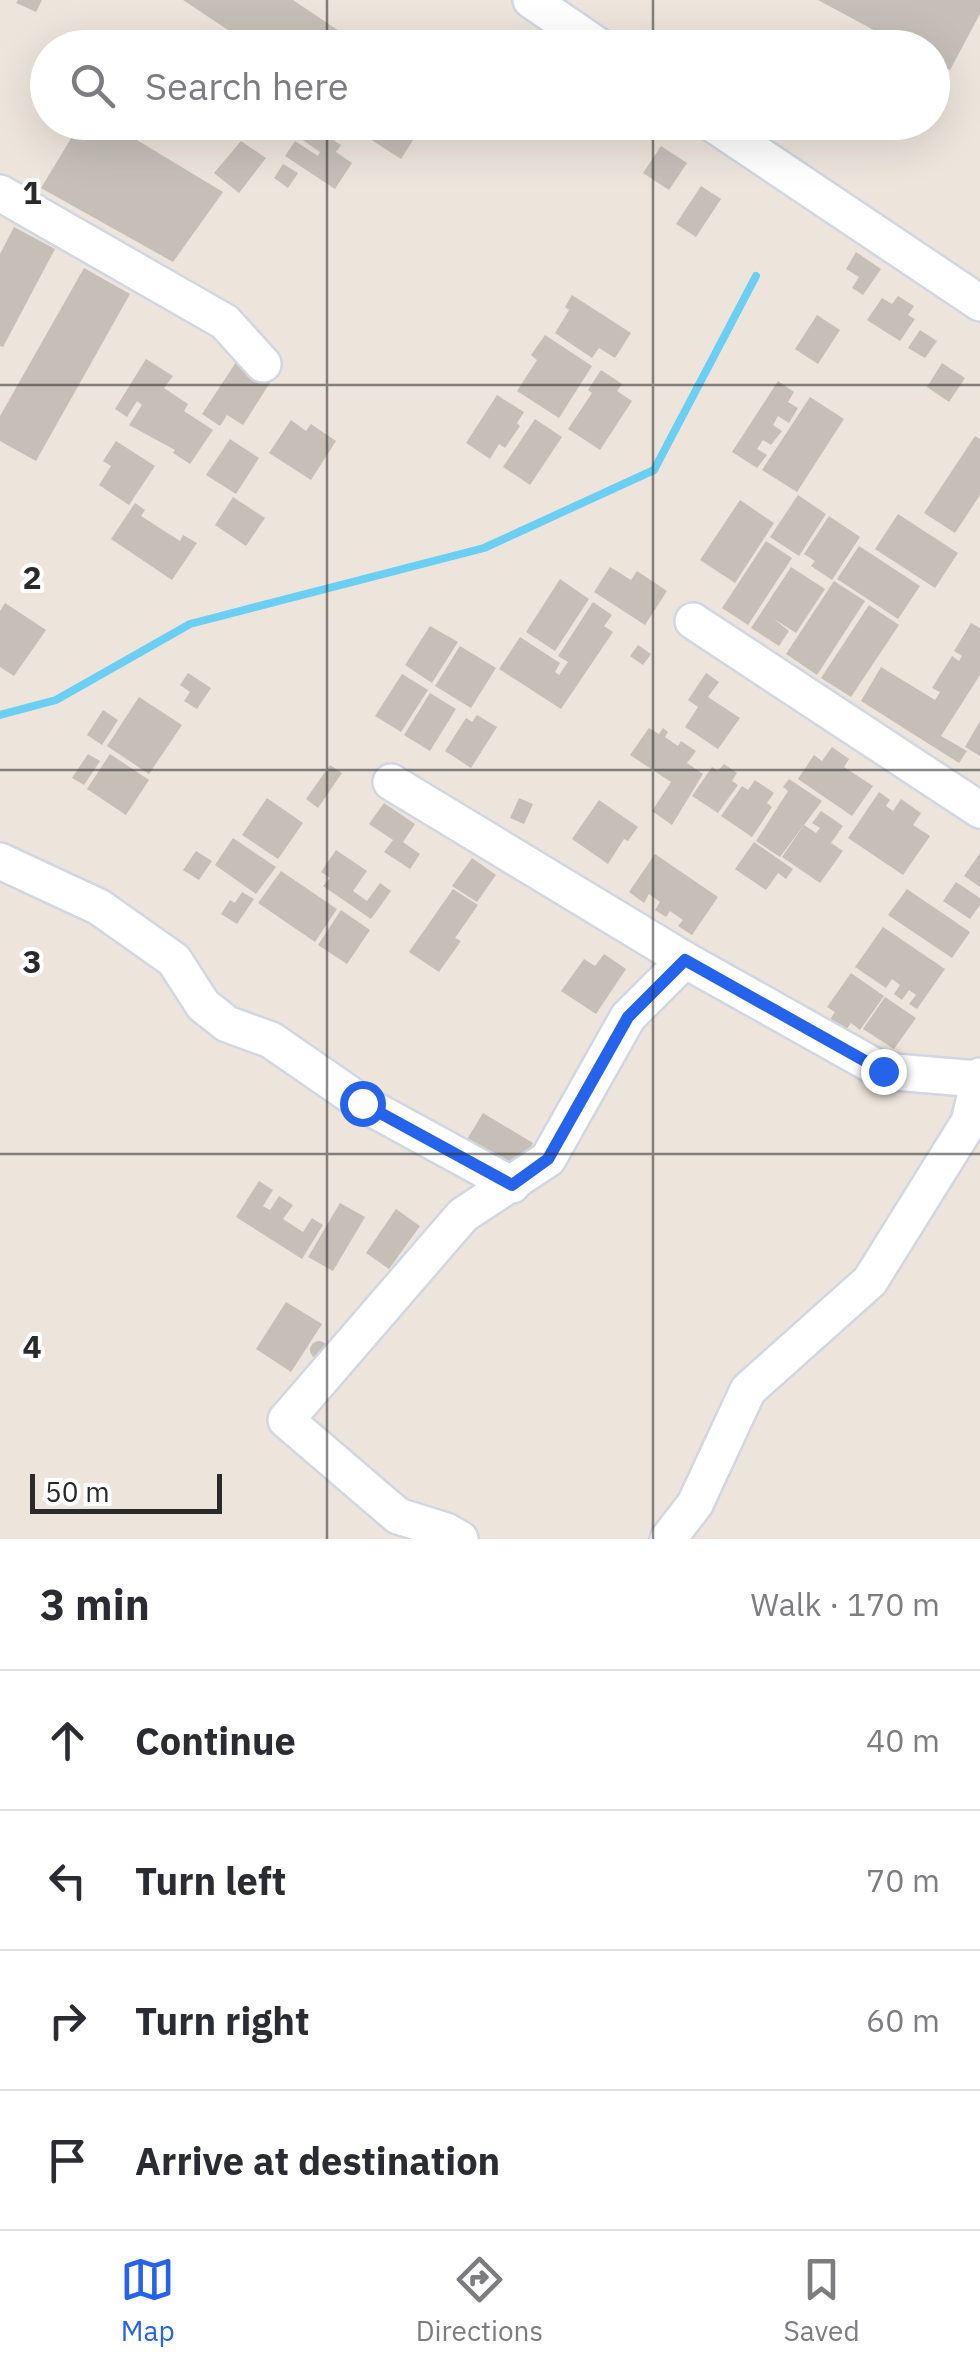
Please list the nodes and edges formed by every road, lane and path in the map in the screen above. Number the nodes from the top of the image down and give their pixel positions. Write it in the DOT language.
graph roads {
  1 [pos="546,4"];
  2 [pos="578,30"];
  3 [pos="737,140"];
  4 [pos="0,194"];
  5 [pos="980,303"];
  6 [pos="263,364"];
  7 [pos="693,621"];
  8 [pos="391,782"];
  9 [pos="980,810"];
  10 [pos="0,862"];
  11 [pos="685,960"];
  12 [pos="979,1078"];
  13 [pos="974,1132"];
  14 [pos="512,1185"];
  15 [pos="390,1527"];
  16 [pos="460,1539"];
  17 [pos="668,1539"];
  1 -- 2 [label="street"];
  3 -- 5 [label="street"];
  4 -- 6 [label="street"];
  7 -- 9 [label="street"];
  8 -- 11 [label="street"];
  10 -- 14 [label="street"];
  11 -- 12 [label="street"];
  11 -- 14 [label="street"];
  12 -- 13 [label="street"];
  13 -- 17 [label="street"];
  14 -- 15 [label="street"];
  15 -- 16 [label="street"];
}
